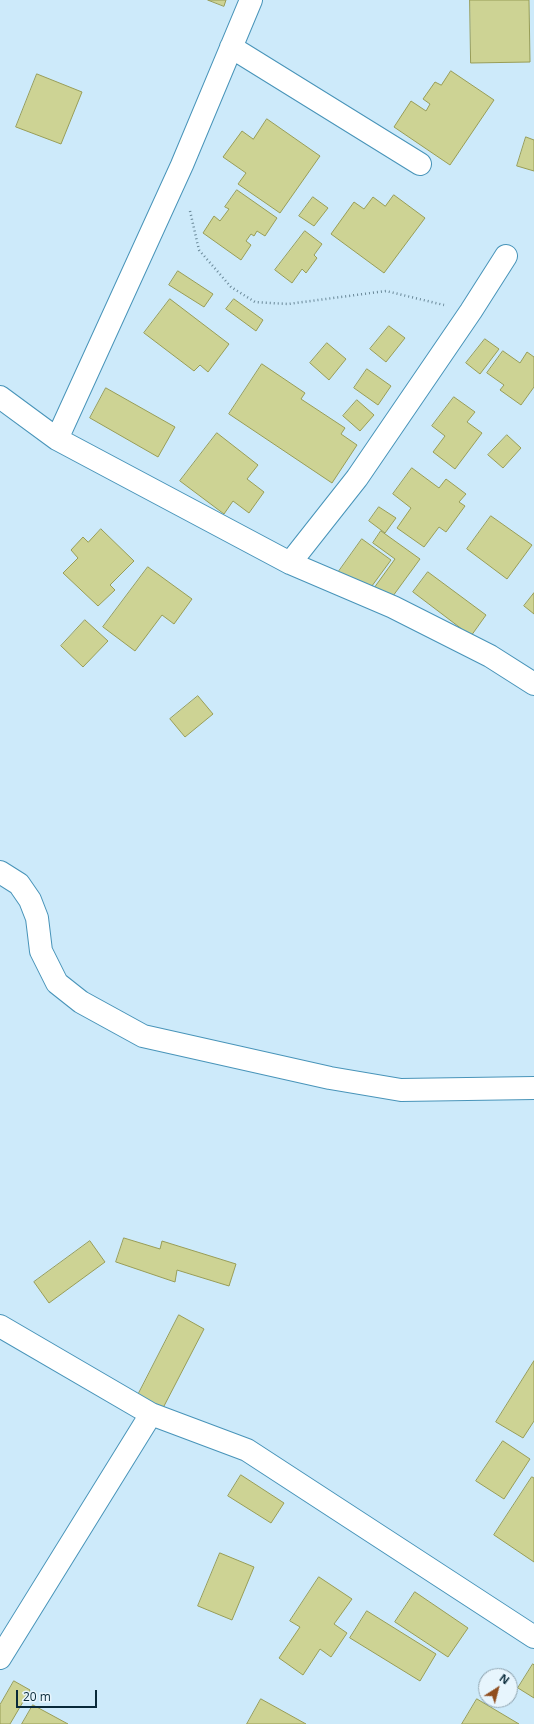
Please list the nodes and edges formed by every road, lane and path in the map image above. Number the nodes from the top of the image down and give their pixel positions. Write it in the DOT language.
graph roads {
  1 [pos="251,0"];
  2 [pos="231,47"];
  3 [pos="420,164"];
  4 [pos="189,204"];
  5 [pos="506,256"];
  6 [pos="471,311"];
  7 [pos="0,397"];
  8 [pos="57,439"];
  9 [pos="290,563"];
  10 [pos="534,684"];
  11 [pos="0,872"];
  12 [pos="534,1088"];
  13 [pos="0,1326"];
  14 [pos="151,1414"];
  15 [pos="534,1637"];
  16 [pos="0,1658"];
  1 -- 2 [label="street"];
  2 -- 3 [label="street"];
  2 -- 8 [label="street"];
  4 -- 6 [label="path"];
  5 -- 6 [label="street"];
  6 -- 9 [label="street"];
  7 -- 8 [label="street"];
  8 -- 9 [label="street"];
  9 -- 10 [label="street"];
  11 -- 12 [label="street"];
  13 -- 14 [label="street"];
  14 -- 15 [label="street"];
  14 -- 16 [label="street"];
}
